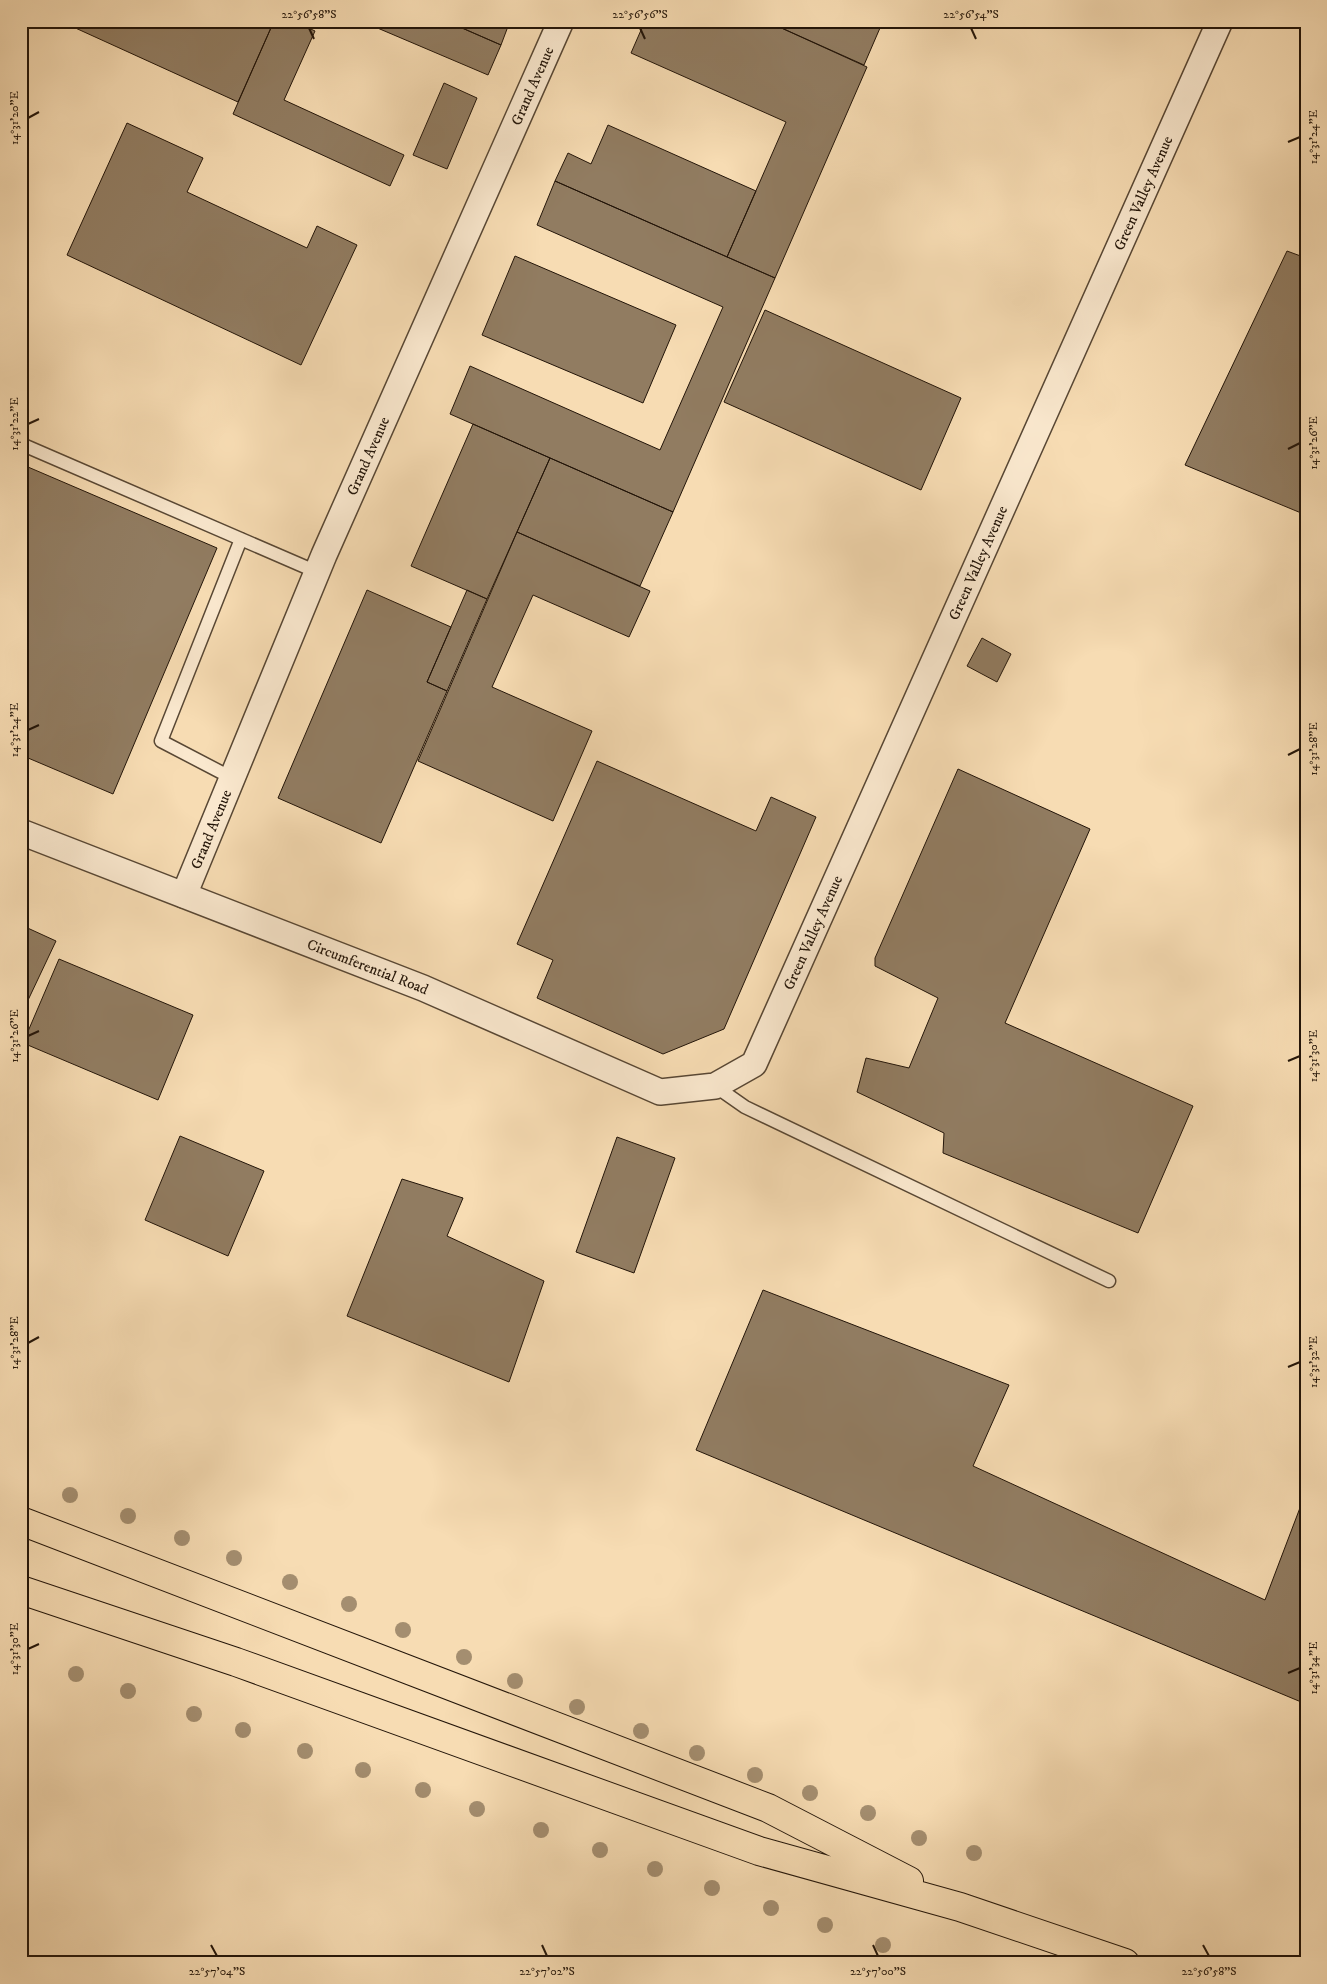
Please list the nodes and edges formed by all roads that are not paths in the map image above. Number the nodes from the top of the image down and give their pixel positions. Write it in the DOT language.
graph roads {
  1 [pos="561,21"];
  2 [pos="1220,21"];
  3 [pos="21,444"];
  4 [pos="241,539"];
  5 [pos="317,572"];
  6 [pos="232,778"];
  7 [pos="21,832"];
  8 [pos="184,895"];
  9 [pos="715,1086"];
  10 [pos="1110,1281"];
  11 [pos="21,1521"];
  12 [pos="21,1590"];
  13 [pos="960,1907"];
  14 [pos="1125,1963"];
  1 -- 5 [label="street, Grand Avenue"];
  2 -- 9 [label="street, Green Valley Avenue"];
  3 -- 4 [label="lane"];
  4 -- 5 [label="lane"];
  4 -- 6 [label="lane"];
  5 -- 6 [label="street, Grand Avenue"];
  6 -- 8 [label="street, Grand Avenue"];
  7 -- 8 [label="street, Circumferential Road"];
  8 -- 9 [label="street, Circumferential Road"];
  9 -- 10 [label="lane"];
  11 -- 13 [label="highway"];
  12 -- 13 [label="highway"];
  13 -- 14 [label="highway"];
}
